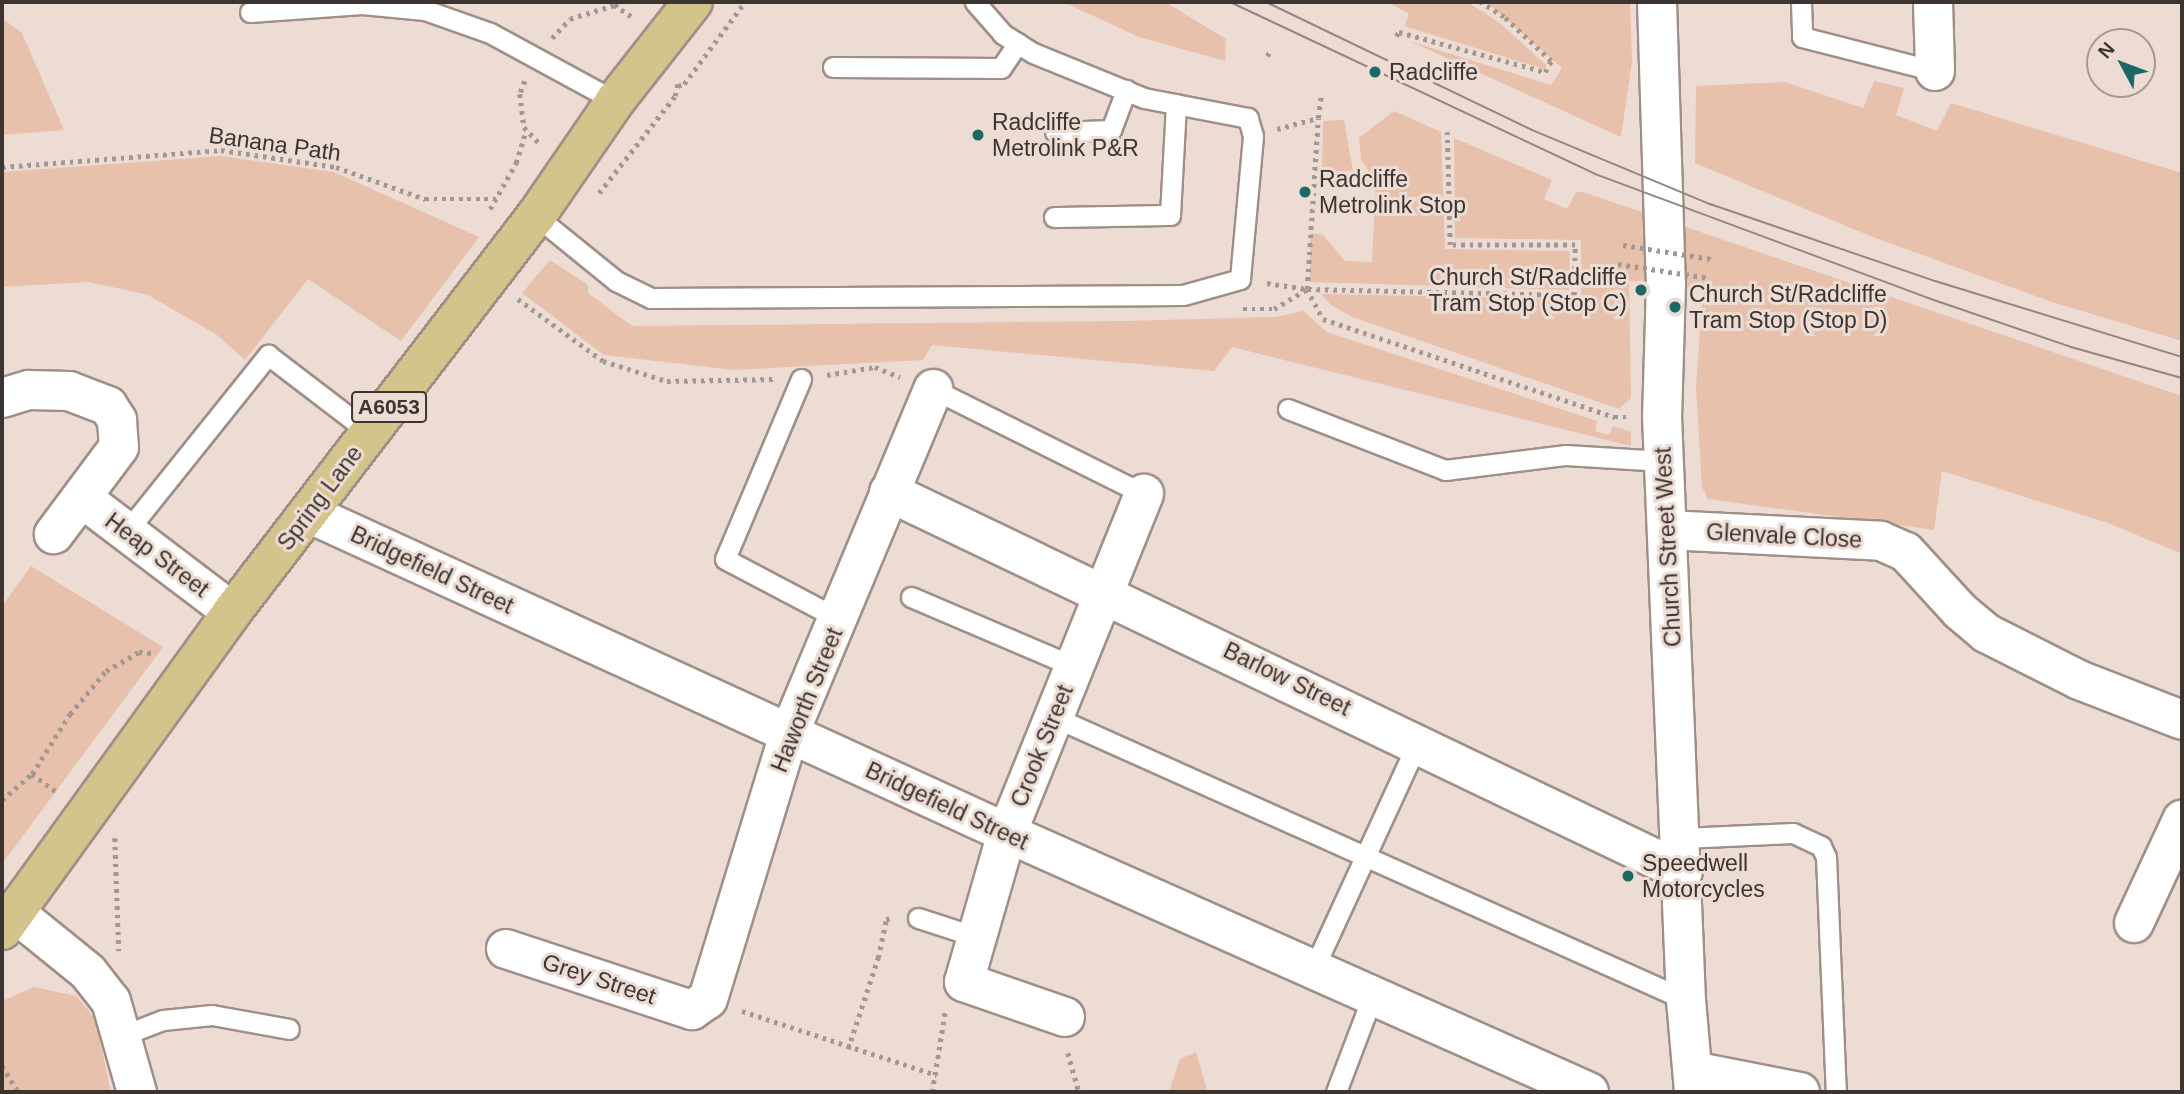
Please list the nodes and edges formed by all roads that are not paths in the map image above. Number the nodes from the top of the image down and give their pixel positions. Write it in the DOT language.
graph roads {
  1 [pos="693,2"];
  2 [pos="975,2"];
  3 [pos="1657,2"];
  4 [pos="1801,2"];
  5 [pos="1933,2"];
  6 [pos="250,12"];
  7 [pos="1018,43"];
  8 [pos="833,67"];
  9 [pos="1935,71"];
  10 [pos="1126,90"];
  11 [pos="615,101"];
  12 [pos="1175,104"];
  13 [pos="1055,132"];
  14 [pos="536,216"];
  15 [pos="1054,217"];
  16 [pos="801,379"];
  17 [pos="933,389"];
  18 [pos="2,398"];
  19 [pos="1288,409"];
  20 [pos="370,433"];
  21 [pos="1664,461"];
  22 [pos="889,492"];
  23 [pos="1144,494"];
  24 [pos="82,498"];
  25 [pos="308,513"];
  26 [pos="1667,530"];
  27 [pos="127,531"];
  28 [pos="54,534"];
  29 [pos="1107,592"];
  30 [pos="911,597"];
  31 [pos="233,612"];
  32 [pos="839,619"];
  33 [pos="1075,667"];
  34 [pos="1054,717"];
  35 [pos="2182,720"];
  36 [pos="789,734"];
  37 [pos="1418,742"];
  38 [pos="2182,820"];
  39 [pos="1007,833"];
  40 [pos="1683,855"];
  41 [pos="1365,856"];
  42 [pos="918,918"];
  43 [pos="8,921"];
  44 [pos="2134,923"];
  45 [pos="977,937"];
  46 [pos="506,949"];
  47 [pos="1312,970"];
  48 [pos="1372,997"];
  49 [pos="1686,1000"];
  50 [pos="700,1004"];
  51 [pos="1065,1017"];
  52 [pos="116,1018"];
  53 [pos="289,1029"];
  54 [pos="1694,1082"];
  55 [pos="138,1092"];
  56 [pos="1336,1092"];
  57 [pos="1589,1092"];
  58 [pos="1800,1092"];
  59 [pos="1836,1092"];
  1 -- 11 [label="main road, Spring Lane / A6053"];
  2 -- 7 [label="lane"];
  3 -- 21 [label="street, Church Street West"];
  4 -- 9 [label="lane"];
  5 -- 9 [label="street"];
  6 -- 11 [label="lane"];
  7 -- 8 [label="lane"];
  7 -- 10 [label="lane"];
  10 -- 12 [label="lane"];
  10 -- 13 [label="lane"];
  11 -- 14 [label="main road, Spring Lane / A6053"];
  12 -- 14 [label="lane"];
  12 -- 15 [label="lane"];
  14 -- 20 [label="main road, Spring Lane / A6053"];
  16 -- 32 [label="lane"];
  17 -- 22 [label="street, Haworth Street"];
  17 -- 23 [label="lane"];
  18 -- 24 [label="street, Heap Street"];
  19 -- 21 [label="lane"];
  20 -- 25 [label="main road, Spring Lane / A6053"];
  20 -- 27 [label="lane"];
  21 -- 26 [label="street, Church Street West"];
  22 -- 29 [label="street, Barlow Street"];
  22 -- 32 [label="street, Haworth Street"];
  23 -- 29 [label="street, Crook Street"];
  24 -- 27 [label="street, Heap Street"];
  24 -- 28 [label="street, Heap Street"];
  25 -- 31 [label="main road, Spring Lane / A6053"];
  25 -- 36 [label="street, Bridgefield Street"];
  26 -- 35 [label="street, Glenvale Close"];
  26 -- 40 [label="street, Church Street West"];
  27 -- 31 [label="street, Heap Street"];
  29 -- 33 [label="street, Crook Street"];
  29 -- 37 [label="street, Barlow Street"];
  30 -- 33 [label="lane"];
  31 -- 43 [label="main road, Spring Lane / A6053"];
  32 -- 36 [label="street, Haworth Street"];
  33 -- 34 [label="street, Crook Street"];
  34 -- 39 [label="street, Crook Street"];
  34 -- 41 [label="lane"];
  36 -- 39 [label="street, Bridgefield Street"];
  36 -- 50 [label="street, Haworth Street"];
  37 -- 40 [label="street, Barlow Street"];
  37 -- 41 [label="lane"];
  38 -- 44 [label="street"];
  39 -- 45 [label="street, Crook Street"];
  39 -- 47 [label="street, Bridgefield Street"];
  40 -- 49 [label="street, Church Street West"];
  40 -- 59 [label="lane"];
  41 -- 47 [label="lane"];
  41 -- 49 [label="lane"];
  42 -- 45 [label="lane"];
  43 -- 52 [label="street"];
  45 -- 51 [label="street, Crook Street"];
  46 -- 50 [label="street, Grey Street"];
  47 -- 48 [label="street, Bridgefield Street"];
  48 -- 56 [label="lane"];
  48 -- 57 [label="street, Bridgefield Street"];
  49 -- 54 [label="street, Church Street West"];
  52 -- 53 [label="lane"];
  52 -- 55 [label="street"];
  54 -- 58 [label="street"];
}
